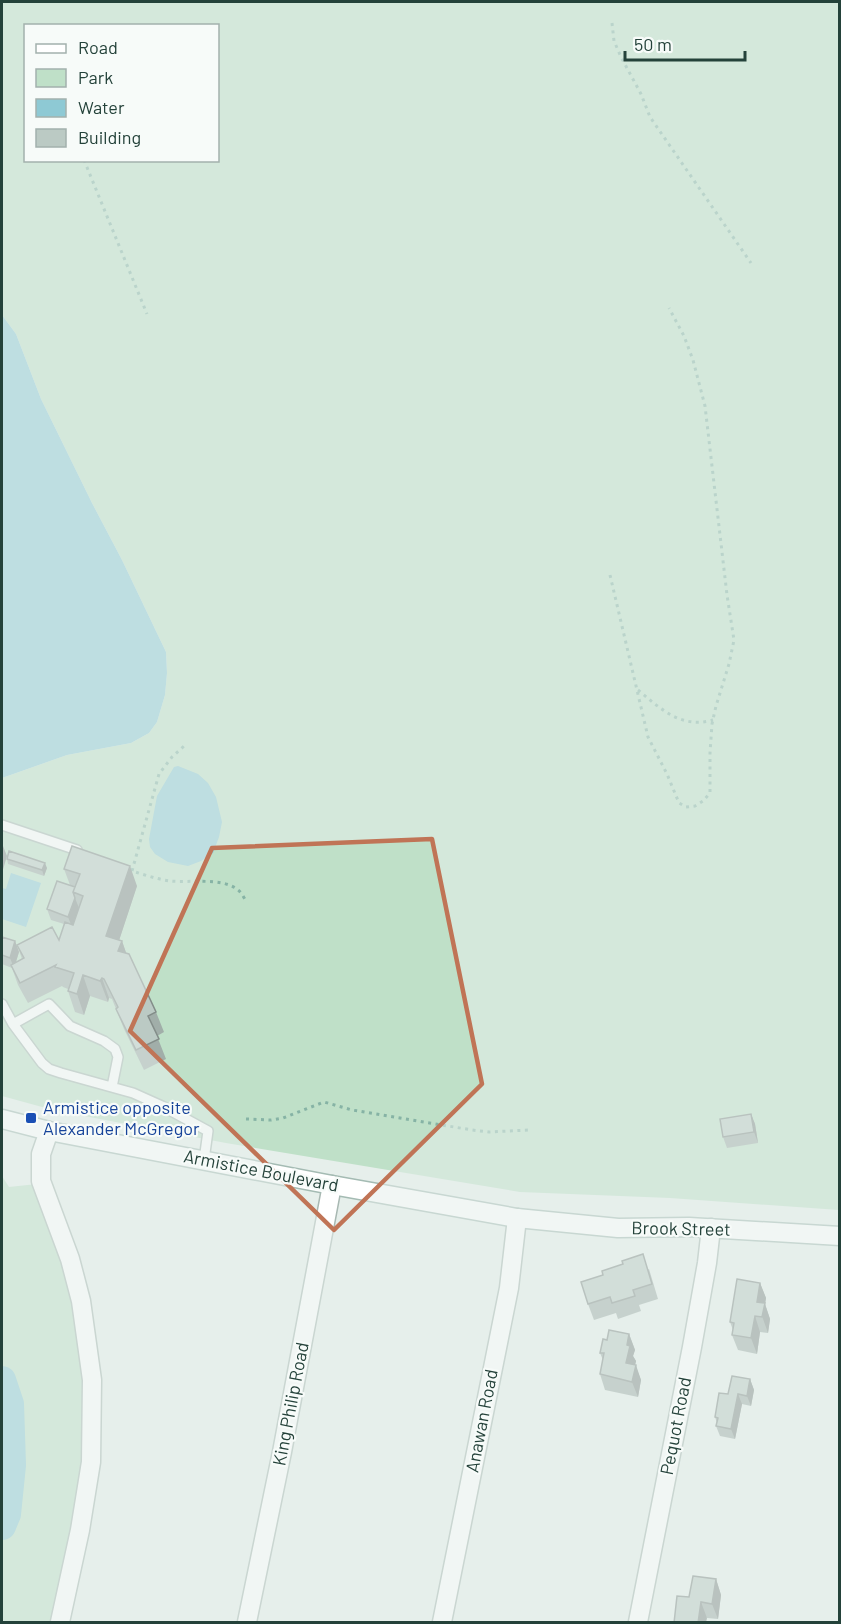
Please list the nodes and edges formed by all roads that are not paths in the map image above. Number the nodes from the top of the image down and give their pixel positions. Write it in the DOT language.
graph roads {
  1 [pos="2,825"];
  2 [pos="77,850"];
  3 [pos="2,1004"];
  4 [pos="13,1024"];
  5 [pos="112,1087"];
  6 [pos="2,1119"];
  7 [pos="48,1131"];
  8 [pos="204,1160"];
  9 [pos="332,1185"];
  10 [pos="520,1218"];
  11 [pos="711,1228"];
  12 [pos="840,1236"];
  13 [pos="60,1623"];
  14 [pos="247,1623"];
  15 [pos="442,1623"];
  16 [pos="638,1623"];
  1 -- 2 [label="lane"];
  3 -- 4 [label="lane"];
  4 -- 5 [label="lane"];
  4 -- 5 [label="lane"];
  5 -- 8 [label="lane"];
  6 -- 7 [label="street, Armistice Boulevard"];
  7 -- 8 [label="street, Armistice Boulevard"];
  7 -- 13 [label="street"];
  8 -- 9 [label="street, Armistice Boulevard"];
  9 -- 10 [label="street, Armistice Boulevard"];
  9 -- 14 [label="street, King Philip Road"];
  10 -- 11 [label="street, Brook Street"];
  10 -- 15 [label="street, Anawan Road"];
  11 -- 12 [label="street, Brook Street"];
  11 -- 16 [label="street, Pequot Road"];
}
